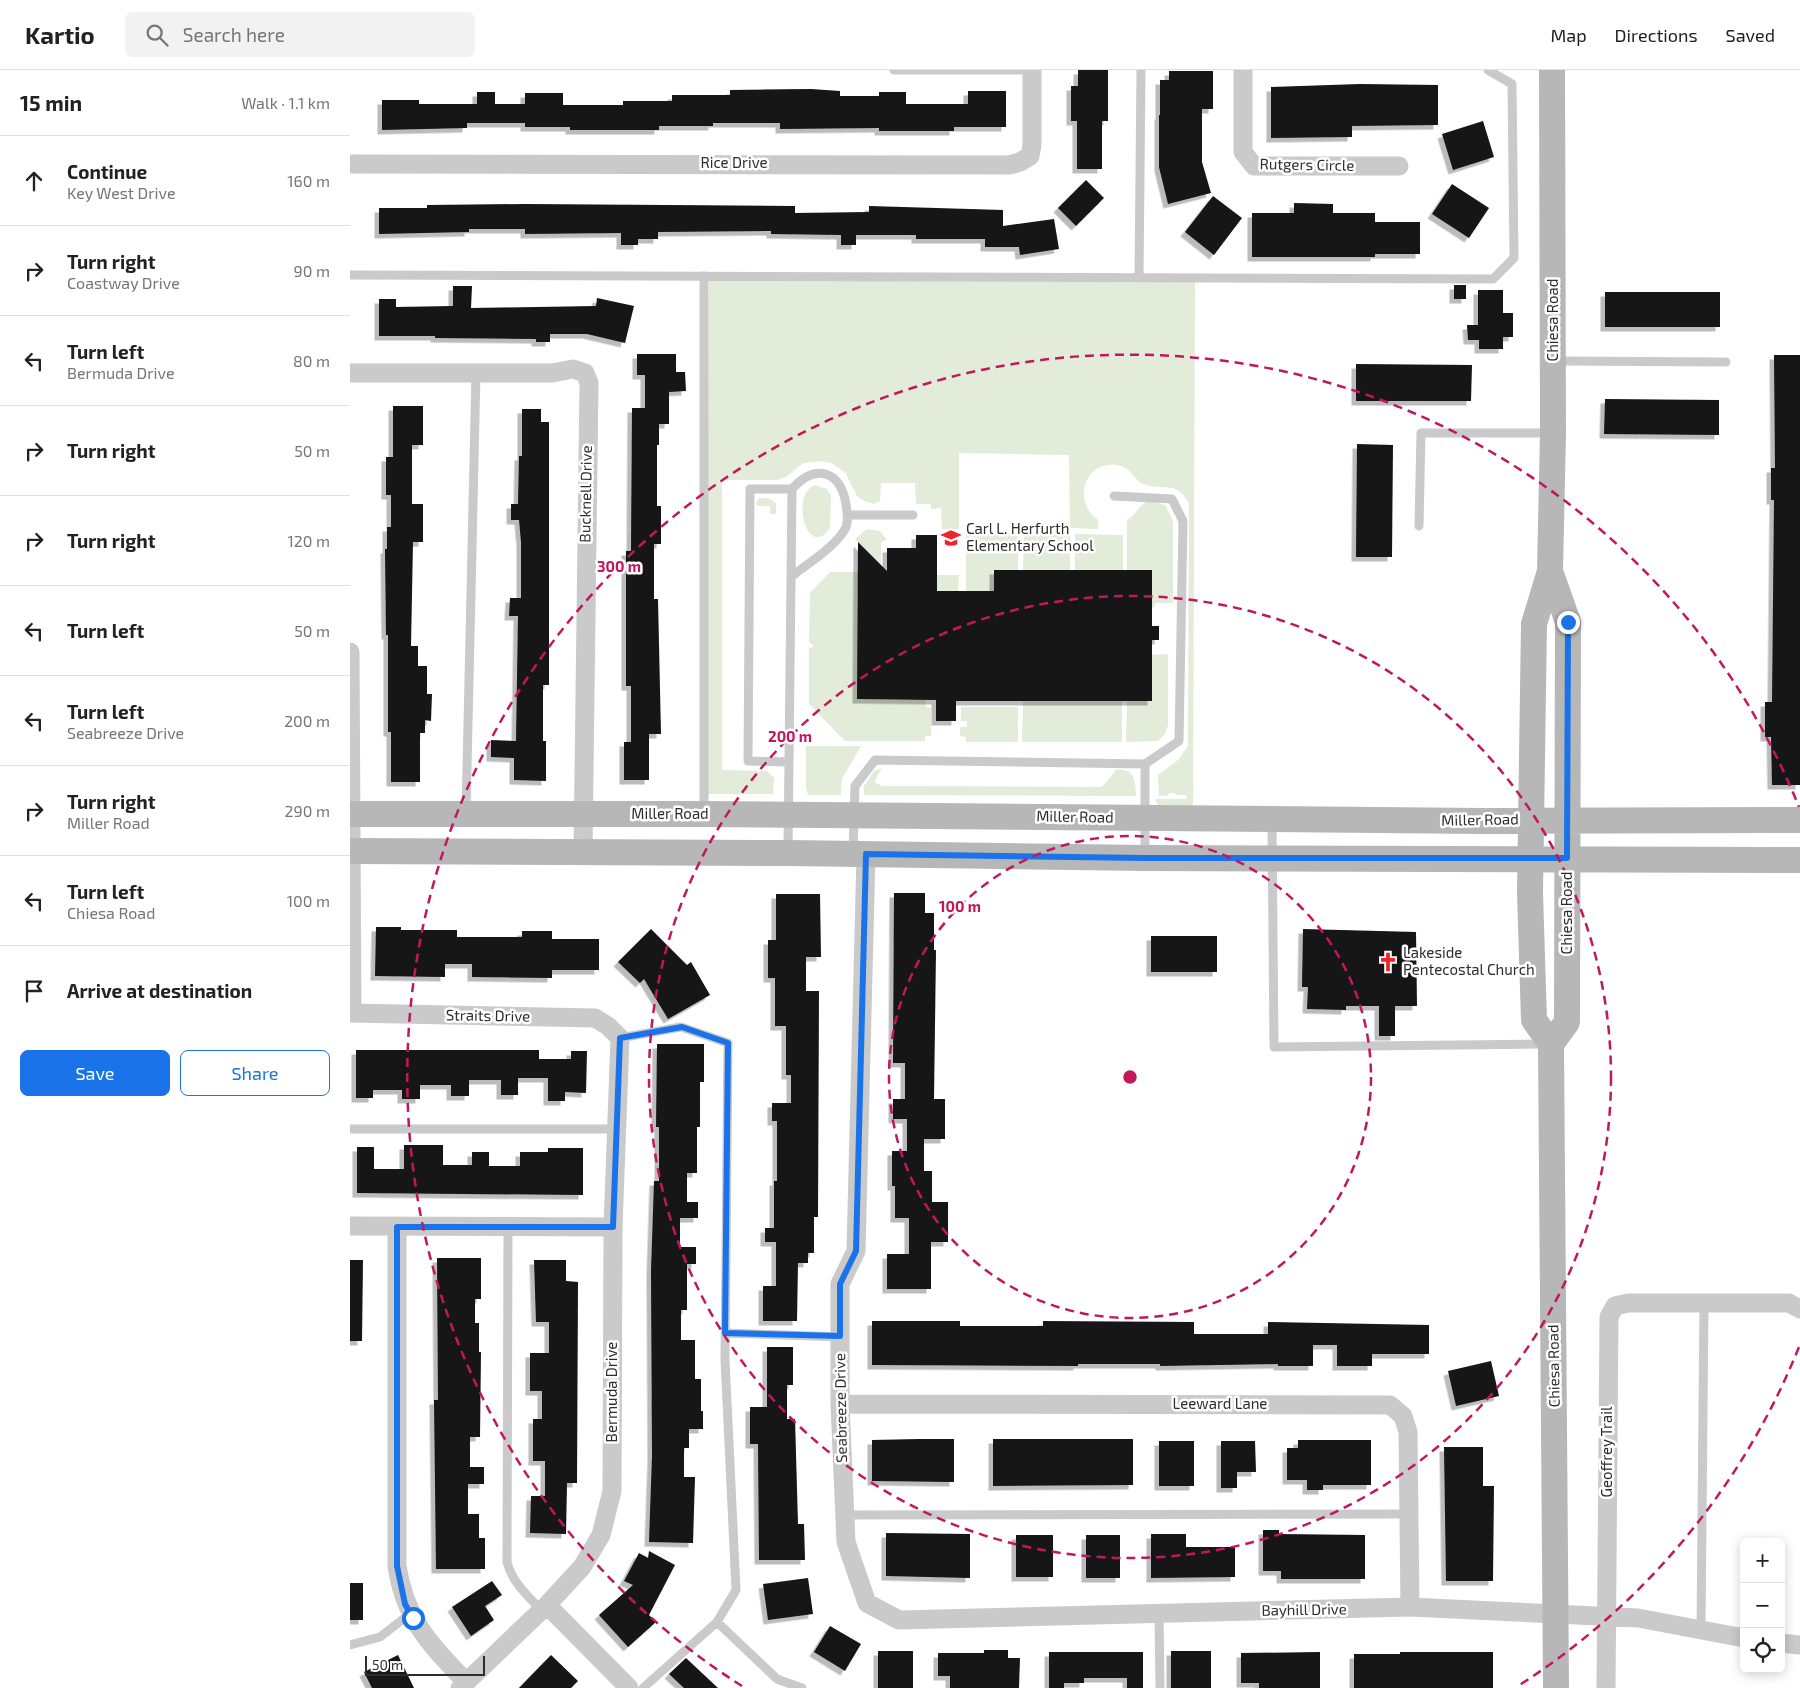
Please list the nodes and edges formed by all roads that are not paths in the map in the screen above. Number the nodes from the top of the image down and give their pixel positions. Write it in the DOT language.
graph roads {
  1 [pos="894,70"];
  2 [pos="1032,70"];
  3 [pos="1140,70"];
  4 [pos="1243,70"];
  5 [pos="1488,70"];
  6 [pos="1552,70"];
  7 [pos="350,164"];
  8 [pos="1399,166"];
  9 [pos="350,275"];
  10 [pos="704,276"];
  11 [pos="1139,278"];
  12 [pos="1553,361"];
  13 [pos="1726,362"];
  14 [pos="350,372"];
  15 [pos="476,372"];
  16 [pos="1553,433"];
  17 [pos="792,490"];
  18 [pos="1114,496"];
  19 [pos="848,515"];
  20 [pos="913,515"];
  21 [pos="1419,526"];
  22 [pos="1550,571"];
  23 [pos="791,577"];
  24 [pos="350,652"];
  25 [pos="789,762"];
  26 [pos="1145,764"];
  27 [pos="351,814"];
  28 [pos="466,814"];
  29 [pos="584,814"];
  30 [pos="704,814"];
  31 [pos="789,815"];
  32 [pos="854,815"];
  33 [pos="1145,818"];
  34 [pos="1272,819"];
  35 [pos="1531,819"];
  36 [pos="1567,819"];
  37 [pos="1800,820"];
  38 [pos="351,851"];
  39 [pos="583,852"];
  40 [pos="788,852"];
  41 [pos="859,854"];
  42 [pos="1145,858"];
  43 [pos="1531,858"];
  44 [pos="1567,858"];
  45 [pos="1271,859"];
  46 [pos="1800,860"];
  47 [pos="351,1013"];
  48 [pos="620,1038"];
  49 [pos="1551,1044"];
  50 [pos="350,1129"];
  51 [pos="616,1129"];
  52 [pos="350,1226"];
  53 [pos="397,1227"];
  54 [pos="508,1227"];
  55 [pos="613,1227"];
  56 [pos="1704,1302"];
  57 [pos="1800,1308"];
  58 [pos="725,1333"];
  59 [pos="840,1336"];
  60 [pos="840,1404"];
  61 [pos="1409,1514"];
  62 [pos="844,1515"];
  63 [pos="867,1603"];
  64 [pos="544,1607"];
  65 [pos="1410,1607"];
  66 [pos="410,1613"];
  67 [pos="1158,1613"];
  68 [pos="1557,1616"];
  69 [pos="1606,1616"];
  70 [pos="717,1622"];
  71 [pos="1701,1630"];
  72 [pos="1740,1637"];
  73 [pos="1785,1643"];
  74 [pos="350,1645"];
  75 [pos="1800,1645"];
  76 [pos="463,1685"];
  77 [pos="630,1687"];
  78 [pos="802,1688"];
  79 [pos="1160,1688"];
  80 [pos="1556,1688"];
  81 [pos="1606,1688"];
  1 -- 2 [label="lane"];
  2 -- 7 [label="street, Rice Drive"];
  3 -- 11 [label="lane"];
  4 -- 8 [label="street, Rutgers Circle"];
  5 -- 11 [label="lane"];
  6 -- 12 [label="main road, Chiesa Road"];
  9 -- 10 [label="lane"];
  10 -- 11 [label="lane"];
  10 -- 30 [label="lane"];
  12 -- 13 [label="lane"];
  12 -- 16 [label="main road, Chiesa Road"];
  14 -- 15 [label="street, Bucknell Drive"];
  15 -- 28 [label="lane"];
  15 -- 29 [label="street, Bucknell Drive"];
  16 -- 21 [label="lane"];
  16 -- 22 [label="main road, Chiesa Road"];
  17 -- 19 [label="lane"];
  17 -- 23 [label="lane"];
  17 -- 25 [label="lane"];
  18 -- 26 [label="lane"];
  19 -- 20 [label="lane"];
  19 -- 23 [label="lane"];
  22 -- 35 [label="main road, Chiesa Road"];
  22 -- 36 [label="main road, Chiesa Road"];
  23 -- 25 [label="lane"];
  24 -- 27 [label="street"];
  25 -- 31 [label="lane"];
  26 -- 32 [label="lane"];
  26 -- 33 [label="lane"];
  27 -- 28 [label="main road, Miller Road"];
  27 -- 38 [label="street"];
  28 -- 29 [label="main road, Miller Road"];
  29 -- 30 [label="main road, Miller Road"];
  29 -- 39 [label="street, Bucknell Drive"];
  30 -- 31 [label="main road, Miller Road"];
  31 -- 32 [label="main road, Miller Road"];
  31 -- 40 [label="lane"];
  32 -- 33 [label="main road, Miller Road"];
  32 -- 41 [label="lane"];
  33 -- 34 [label="main road, Miller Road"];
  33 -- 42 [label="lane"];
  34 -- 35 [label="main road, Miller Road"];
  34 -- 45 [label="lane"];
  35 -- 36 [label="main road, Miller Road"];
  35 -- 43 [label="main road, Chiesa Road"];
  36 -- 37 [label="main road, Miller Road"];
  36 -- 44 [label="main road, Chiesa Road"];
  38 -- 39 [label="main road"];
  38 -- 47 [label="street"];
  39 -- 40 [label="main road"];
  40 -- 41 [label="main road"];
  41 -- 42 [label="main road"];
  41 -- 59 [label="street, Seabreeze Drive"];
  42 -- 45 [label="main road"];
  43 -- 44 [label="main road"];
  43 -- 45 [label="main road"];
  43 -- 49 [label="main road, Chiesa Road"];
  44 -- 46 [label="main road"];
  44 -- 49 [label="main road, Chiesa Road"];
  45 -- 49 [label="lane"];
  47 -- 48 [label="street, Straits Drive"];
  48 -- 51 [label="street, Bermuda Drive"];
  48 -- 58 [label="lane"];
  49 -- 68 [label="main road, Chiesa Road"];
  50 -- 51 [label="lane"];
  51 -- 55 [label="street, Bermuda Drive"];
  52 -- 53 [label="street"];
  53 -- 54 [label="street"];
  53 -- 66 [label="street"];
  54 -- 55 [label="street"];
  54 -- 64 [label="lane"];
  55 -- 64 [label="street, Bermuda Drive"];
  56 -- 57 [label="street, Geoffrey Trail"];
  56 -- 69 [label="street, Geoffrey Trail"];
  56 -- 71 [label="lane"];
  58 -- 59 [label="lane"];
  58 -- 70 [label="lane"];
  59 -- 60 [label="street, Seabreeze Drive"];
  60 -- 61 [label="street, Leeward Lane"];
  60 -- 62 [label="street, Seabreeze Drive"];
  61 -- 62 [label="lane"];
  61 -- 65 [label="street, Leeward Lane"];
  62 -- 63 [label="street, Seabreeze Drive"];
  63 -- 67 [label="street, Bayhill Drive"];
  64 -- 76 [label="street, Bermuda Drive"];
  64 -- 77 [label="street"];
  65 -- 67 [label="street, Bayhill Drive"];
  65 -- 68 [label="street, Bayhill Drive"];
  66 -- 74 [label="lane"];
  66 -- 76 [label="street"];
  67 -- 79 [label="lane"];
  68 -- 69 [label="street, Bayhill Drive"];
  68 -- 80 [label="main road, Chiesa Road"];
  69 -- 71 [label="street, Bayhill Drive"];
  69 -- 81 [label="street, Geoffrey Trail"];
  70 -- 77 [label="lane"];
  70 -- 78 [label="lane"];
  71 -- 72 [label="street, Bayhill Drive"];
  73 -- 75 [label="street"];
}
